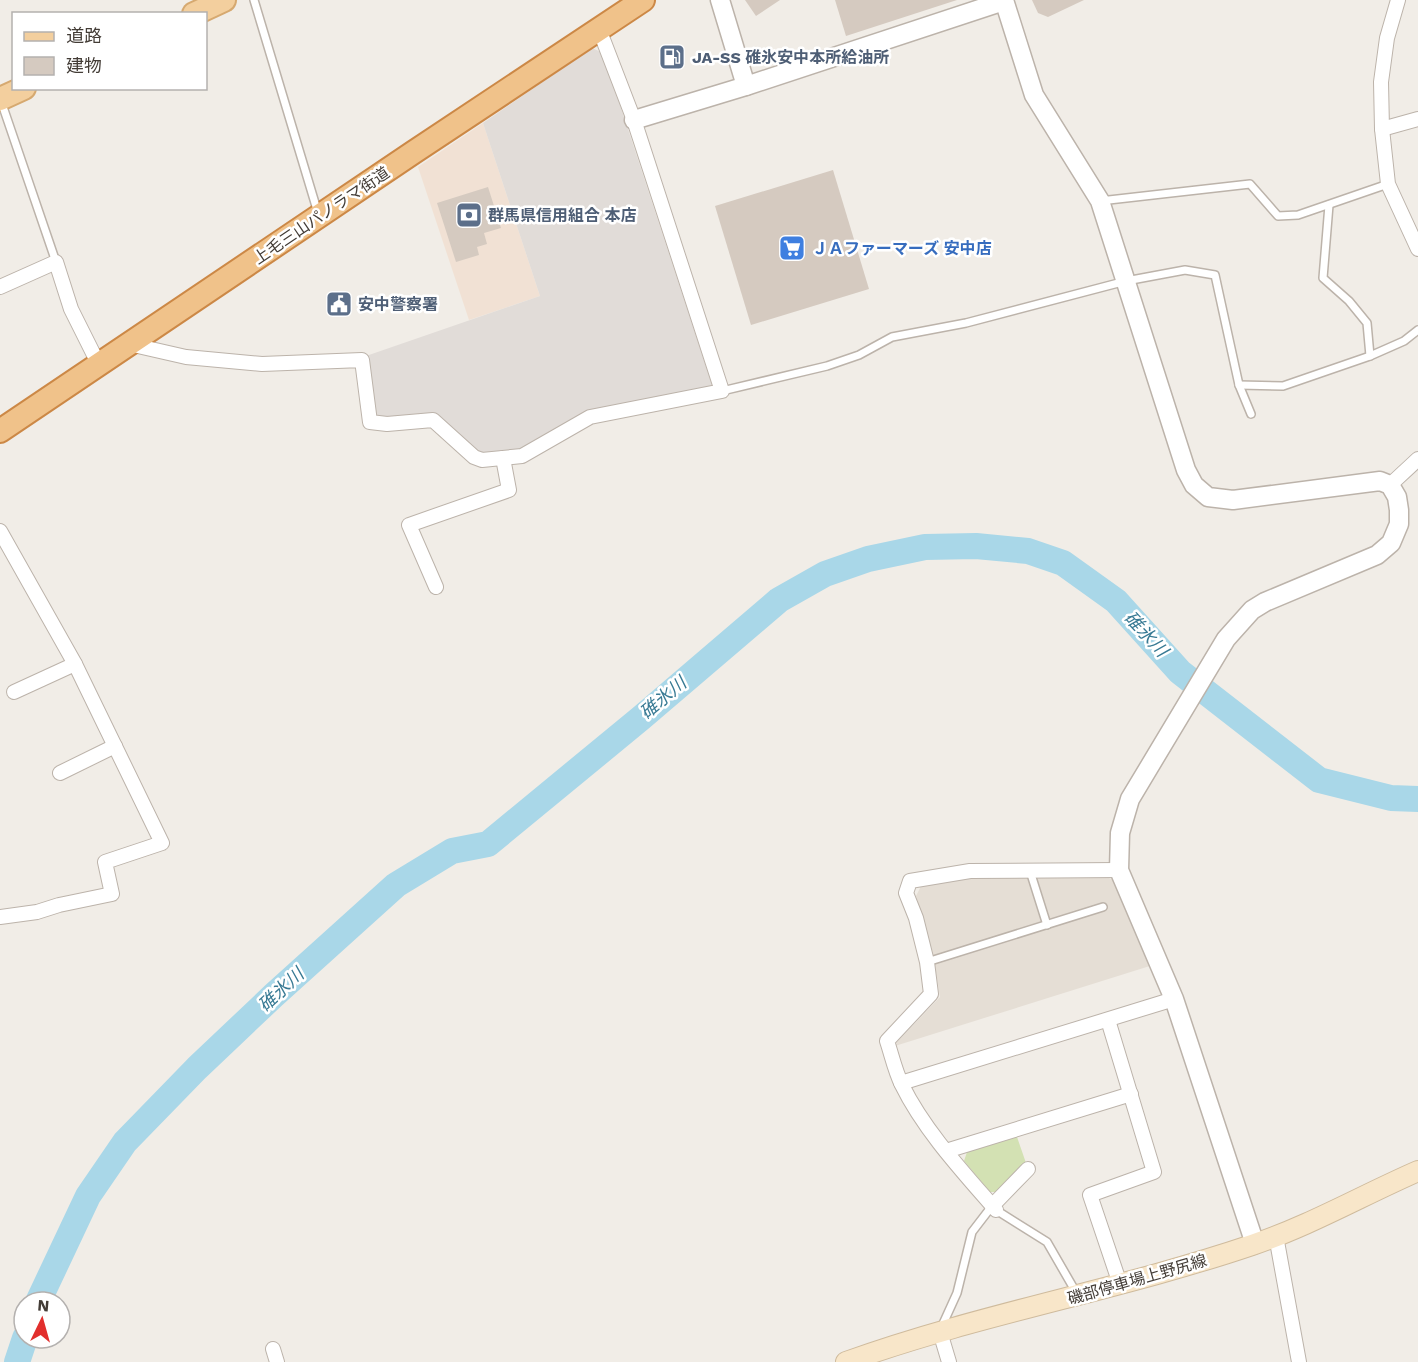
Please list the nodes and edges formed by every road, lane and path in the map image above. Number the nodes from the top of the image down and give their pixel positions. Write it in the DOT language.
graph roads {
  1 [pos="224,0"];
  2 [pos="254,0"];
  3 [pos="643,0"];
  4 [pos="720,0"];
  5 [pos="1004,0"];
  6 [pos="1398,0"];
  7 [pos="198,12"];
  8 [pos="599,29"];
  9 [pos="746,86"];
  10 [pos="20,90"];
  11 [pos="0,99"];
  12 [pos="1418,119"];
  13 [pos="634,120"];
  14 [pos="1382,129"];
  15 [pos="1388,184"];
  16 [pos="1100,201"];
  17 [pos="1329,205"];
  18 [pos="319,216"];
  19 [pos="1414,231"];
  20 [pos="1418,249"];
  21 [pos="56,262"];
  22 [pos="1126,281"];
  23 [pos="0,287"];
  24 [pos="1418,330"];
  25 [pos="129,344"];
  26 [pos="1370,356"];
  27 [pos="99,365"];
  28 [pos="1239,385"];
  29 [pos="722,391"];
  30 [pos="1251,414"];
  31 [pos="0,431"];
  32 [pos="503,458"];
  33 [pos="1418,459"];
  34 [pos="1390,485"];
  35 [pos="0,531"];
  36 [pos="436,587"];
  37 [pos="75,664"];
  38 [pos="14,692"];
  39 [pos="115,746"];
  40 [pos="60,773"];
  41 [pos="1119,870"];
  42 [pos="1030,871"];
  43 [pos="1103,907"];
  44 [pos="0,917"];
  45 [pos="1047,925"];
  46 [pos="927,962"];
  47 [pos="1174,999"];
  48 [pos="1108,1020"];
  49 [pos="901,1083"];
  50 [pos="1131,1094"];
  51 [pos="946,1151"];
  52 [pos="1028,1169"];
  53 [pos="1418,1171"];
  54 [pos="994,1208"];
  55 [pos="1276,1236"];
  56 [pos="1255,1244"];
  57 [pos="1120,1284"];
  58 [pos="1078,1295"];
  59 [pos="940,1332"];
  60 [pos="846,1362"];
  61 [pos="949,1362"];
  62 [pos="1299,1362"];
  1 -- 7 [label="main road"];
  2 -- 18 [label="lane"];
  3 -- 8 [label="highway, 上毛三山パノラマ街道"];
  4 -- 9 [label="street"];
  5 -- 9 [label="street"];
  5 -- 16 [label="street"];
  6 -- 14 [label="street"];
  8 -- 13 [label="street"];
  8 -- 18 [label="highway, 上毛三山パノラマ街道"];
  9 -- 13 [label="street"];
  10 -- 11 [label="main road"];
  11 -- 21 [label="lane"];
  12 -- 14 [label="street"];
  13 -- 29 [label="street"];
  14 -- 15 [label="street"];
  15 -- 17 [label="lane"];
  15 -- 19 [label="street"];
  16 -- 17 [label="lane"];
  16 -- 22 [label="street"];
  17 -- 26 [label="lane"];
  18 -- 25 [label="highway, 上毛三山パノラマ街道"];
  19 -- 20 [label="street"];
  21 -- 23 [label="street"];
  21 -- 27 [label="street"];
  22 -- 28 [label="lane"];
  22 -- 29 [label="lane"];
  22 -- 34 [label="street"];
  24 -- 26 [label="lane"];
  25 -- 27 [label="highway, 上毛三山パノラマ街道"];
  25 -- 32 [label="street"];
  26 -- 28 [label="lane"];
  27 -- 31 [label="highway, 上毛三山パノラマ街道"];
  28 -- 30 [label="lane"];
  29 -- 32 [label="street"];
  32 -- 36 [label="street"];
  33 -- 34 [label="street"];
  34 -- 41 [label="street"];
  35 -- 37 [label="street"];
  37 -- 38 [label="street"];
  37 -- 39 [label="street"];
  39 -- 40 [label="street"];
  39 -- 44 [label="street"];
  41 -- 42 [label="street"];
  41 -- 47 [label="street"];
  42 -- 45 [label="lane"];
  42 -- 46 [label="street"];
  43 -- 45 [label="lane"];
  45 -- 46 [label="lane"];
  46 -- 49 [label="street"];
  47 -- 48 [label="street"];
  47 -- 56 [label="street"];
  48 -- 49 [label="street"];
  48 -- 50 [label="street"];
  49 -- 51 [label="street"];
  50 -- 51 [label="street"];
  50 -- 57 [label="street"];
  51 -- 54 [label="street"];
  52 -- 54 [label="street"];
  53 -- 55 [label="main road, 磯部停車場上野尻線"];
  54 -- 58 [label="lane"];
  54 -- 59 [label="lane"];
  55 -- 56 [label="main road, 磯部停車場上野尻線"];
  55 -- 62 [label="street"];
  56 -- 57 [label="main road, 磯部停車場上野尻線"];
  57 -- 58 [label="main road, 磯部停車場上野尻線"];
  58 -- 59 [label="main road, 磯部停車場上野尻線"];
  59 -- 60 [label="main road, 磯部停車場上野尻線"];
  59 -- 61 [label="street"];
}
